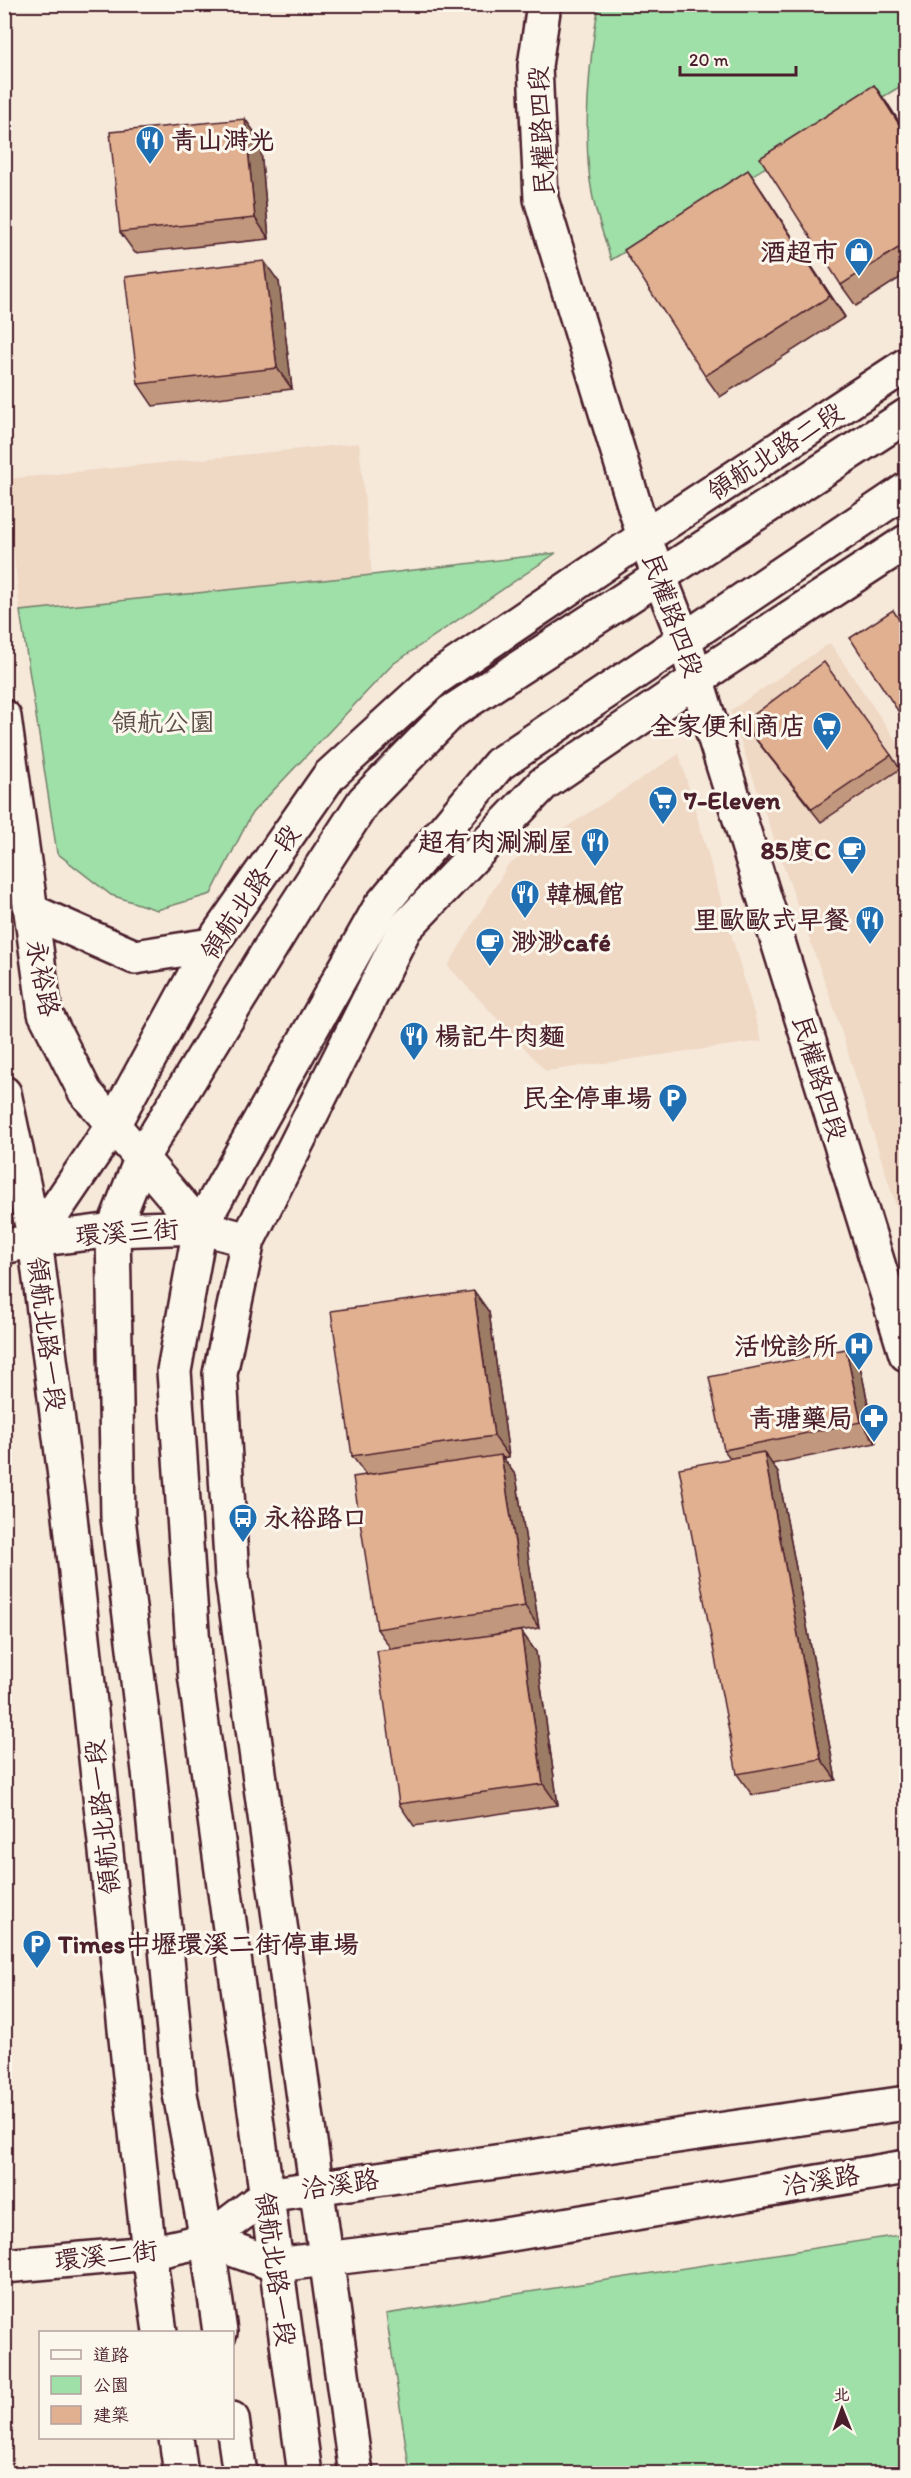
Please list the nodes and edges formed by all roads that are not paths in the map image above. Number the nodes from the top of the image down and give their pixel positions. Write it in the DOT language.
graph roads {
  1 [pos="544,4"];
  2 [pos="906,365"];
  3 [pos="906,416"];
  4 [pos="906,490"];
  5 [pos="644,537"];
  6 [pos="906,542"];
  7 [pos="660,574"];
  8 [pos="684,639"];
  9 [pos="696,679"];
  10 [pos="4,717"];
  11 [pos="31,911"];
  12 [pos="211,945"];
  13 [pos="4,1093"];
  14 [pos="113,1125"];
  15 [pos="142,1157"];
  16 [pos="200,1227"];
  17 [pos="113,1230"];
  18 [pos="248,1240"];
  19 [pos="20,1244"];
  20 [pos="906,1354"];
  21 [pos="906,2103"];
  22 [pos="906,2167"];
  23 [pos="317,2188"];
  24 [pos="266,2195"];
  25 [pos="207,2240"];
  26 [pos="149,2253"];
  27 [pos="327,2259"];
  28 [pos="276,2265"];
  29 [pos="4,2266"];
  30 [pos="160,2331"];
  31 [pos="220,2331"];
  32 [pos="234,2433"];
  33 [pos="176,2439"];
  34 [pos="181,2474"];
  35 [pos="240,2474"];
  36 [pos="305,2474"];
  37 [pos="356,2474"];
  1 -- 5 [label="street, 民權路四段"];
  2 -- 5 [label="street, 領航北路二段"];
  3 -- 7 [label="street, 領航北路二段"];
  4 -- 8 [label="street"];
  5 -- 7 [label="street, 民權路四段"];
  5 -- 12 [label="street, 領航北路一段"];
  6 -- 9 [label="street"];
  7 -- 8 [label="street, 民權路四段"];
  7 -- 15 [label="street, 領航北路一段"];
  8 -- 9 [label="street, 民權路四段"];
  8 -- 16 [label="street, 領航北路一段"];
  9 -- 18 [label="street, 領航北路一段"];
  9 -- 20 [label="street, 民權路四段"];
  10 -- 11 [label="street, 永裕路"];
  11 -- 12 [label="street"];
  11 -- 14 [label="street, 永裕路"];
  12 -- 14 [label="street, 領航北路一段"];
  13 -- 19 [label="street"];
  14 -- 15 [label="street, 永裕路"];
  14 -- 19 [label="street, 領航北路一段"];
  15 -- 16 [label="street, 永裕路"];
  15 -- 17 [label="street, 領航北路一段"];
  16 -- 17 [label="street, 環溪三街"];
  16 -- 18 [label="street, 環溪三街"];
  16 -- 24 [label="street, 領航北路一段"];
  17 -- 19 [label="street, 環溪三街"];
  17 -- 25 [label="street, 領航北路一段"];
  18 -- 23 [label="street, 領航北路一段"];
  19 -- 26 [label="street, 領航北路一段"];
  21 -- 23 [label="street, 洽溪路"];
  22 -- 27 [label="street, 洽溪路"];
  23 -- 24 [label="street, 洽溪路"];
  23 -- 27 [label="street, 領航北路一段"];
  24 -- 25 [label="street, 洽溪路"];
  24 -- 28 [label="street, 領航北路一段"];
  25 -- 26 [label="street, 環溪二街"];
  25 -- 28 [label="street, 洽溪路"];
  25 -- 31 [label="street, 領航北路一段"];
  26 -- 29 [label="street, 環溪二街"];
  26 -- 30 [label="street, 領航北路一段"];
  27 -- 28 [label="street, 洽溪路"];
  27 -- 37 [label="street, 領航北路一段"];
  28 -- 36 [label="street, 領航北路一段"];
  32 -- 35 [label="street"];
  33 -- 34 [label="street"];
}
